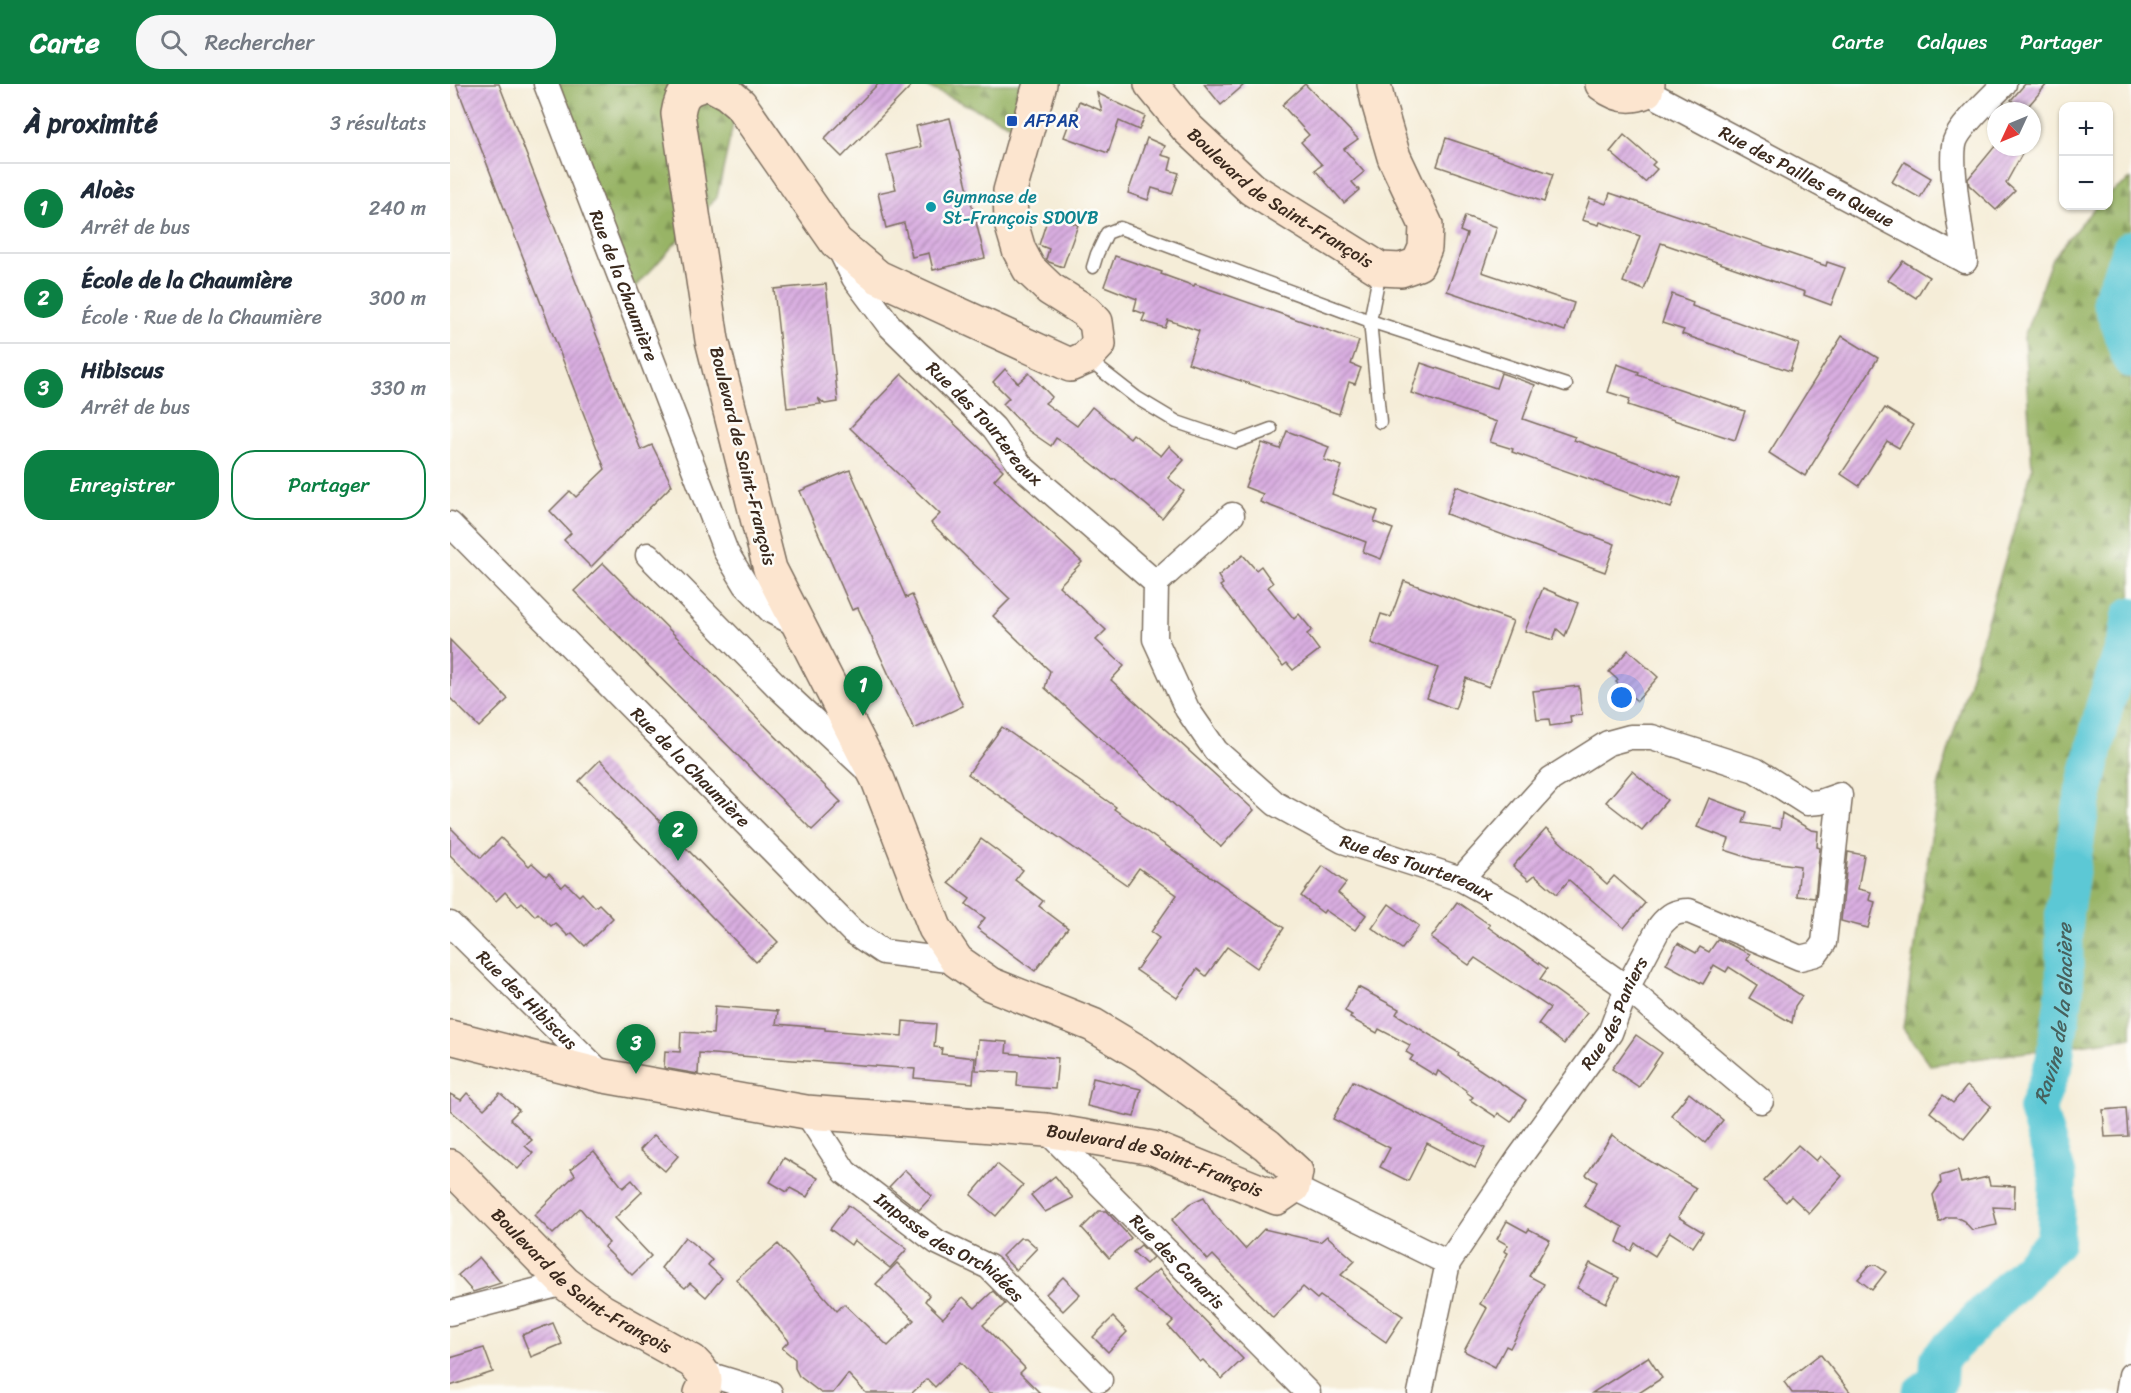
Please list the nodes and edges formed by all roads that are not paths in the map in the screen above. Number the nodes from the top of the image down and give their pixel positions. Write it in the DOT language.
graph roads {
  1 [pos="546,84"];
  2 [pos="708,84"];
  3 [pos="1040,84"];
  4 [pos="1150,84"];
  5 [pos="1374,84"];
  6 [pos="1602,84"];
  7 [pos="2004,84"];
  8 [pos="1647,88"];
  9 [pos="836,242"];
  10 [pos="1093,267"];
  11 [pos="1380,269"];
  12 [pos="1370,321"];
  13 [pos="1086,358"];
  14 [pos="1566,385"];
  15 [pos="1380,422"];
  16 [pos="1271,429"];
  17 [pos="1232,515"];
  18 [pos="450,524"];
  19 [pos="648,555"];
  20 [pos="1156,583"];
  21 [pos="801,628"];
  22 [pos="878,780"];
  23 [pos="1461,879"];
  24 [pos="450,924"];
  25 [pos="957,961"];
  26 [pos="1627,988"];
  27 [pos="450,1037"];
  28 [pos="604,1076"];
  29 [pos="1761,1101"];
  30 [pos="806,1112"];
  31 [pos="1046,1130"];
  32 [pos="450,1166"];
  33 [pos="1293,1187"];
  34 [pos="1448,1263"];
  35 [pos="566,1283"];
  36 [pos="450,1312"];
  37 [pos="2131,1375"];
  38 [pos="1100,1380"];
  39 [pos="703,1383"];
  40 [pos="770,1393"];
  41 [pos="1308,1393"];
  42 [pos="1420,1393"];
  43 [pos="2128,1393"];
  1 -- 21 [label="street, Rue de la Chaumière"];
  2 -- 9 [label="main road, Boulevard de Saint-François"];
  2 -- 21 [label="main road, Boulevard de Saint-François"];
  3 -- 13 [label="main road"];
  4 -- 11 [label="main road, Boulevard de Saint-François"];
  5 -- 11 [label="main road, Boulevard de Saint-François"];
  6 -- 8 [label="main road"];
  7 -- 8 [label="street, Rue des Pailles en Queue"];
  9 -- 13 [label="main road, Boulevard de Saint-François"];
  9 -- 20 [label="street, Rue des Tourtereaux"];
  10 -- 12 [label="lane"];
  11 -- 12 [label="lane"];
  12 -- 14 [label="lane"];
  12 -- 15 [label="lane"];
  13 -- 16 [label="lane"];
  17 -- 20 [label="street"];
  18 -- 25 [label="street, Rue de la Chaumière"];
  19 -- 22 [label="street"];
  20 -- 23 [label="street, Rue des Tourtereaux"];
  21 -- 22 [label="main road, Boulevard de Saint-François"];
  22 -- 25 [label="main road, Boulevard de Saint-François"];
  23 -- 26 [label="street, Rue des Tourtereaux"];
  23 -- 26 [label="street, Rue des Paniers"];
  24 -- 28 [label="street, Rue des Hibiscus"];
  25 -- 33 [label="main road, Boulevard de Saint-François"];
  26 -- 29 [label="street, Rue des Tourtereaux"];
  26 -- 34 [label="street, Rue des Paniers"];
  27 -- 28 [label="main road, Boulevard de Saint-François"];
  28 -- 30 [label="main road, Boulevard de Saint-François"];
  30 -- 31 [label="main road, Boulevard de Saint-François"];
  30 -- 38 [label="street, Impasse des Orchidées"];
  31 -- 33 [label="main road, Boulevard de Saint-François"];
  31 -- 41 [label="street, Rue des Canaris"];
  32 -- 35 [label="main road, Boulevard de Saint-François"];
  33 -- 34 [label="street"];
  34 -- 42 [label="street, Rue des Paniers"];
  35 -- 36 [label="street"];
  35 -- 39 [label="main road, Boulevard de Saint-François"];
  37 -- 43 [label="street"];
  39 -- 40 [label="street"];
}
